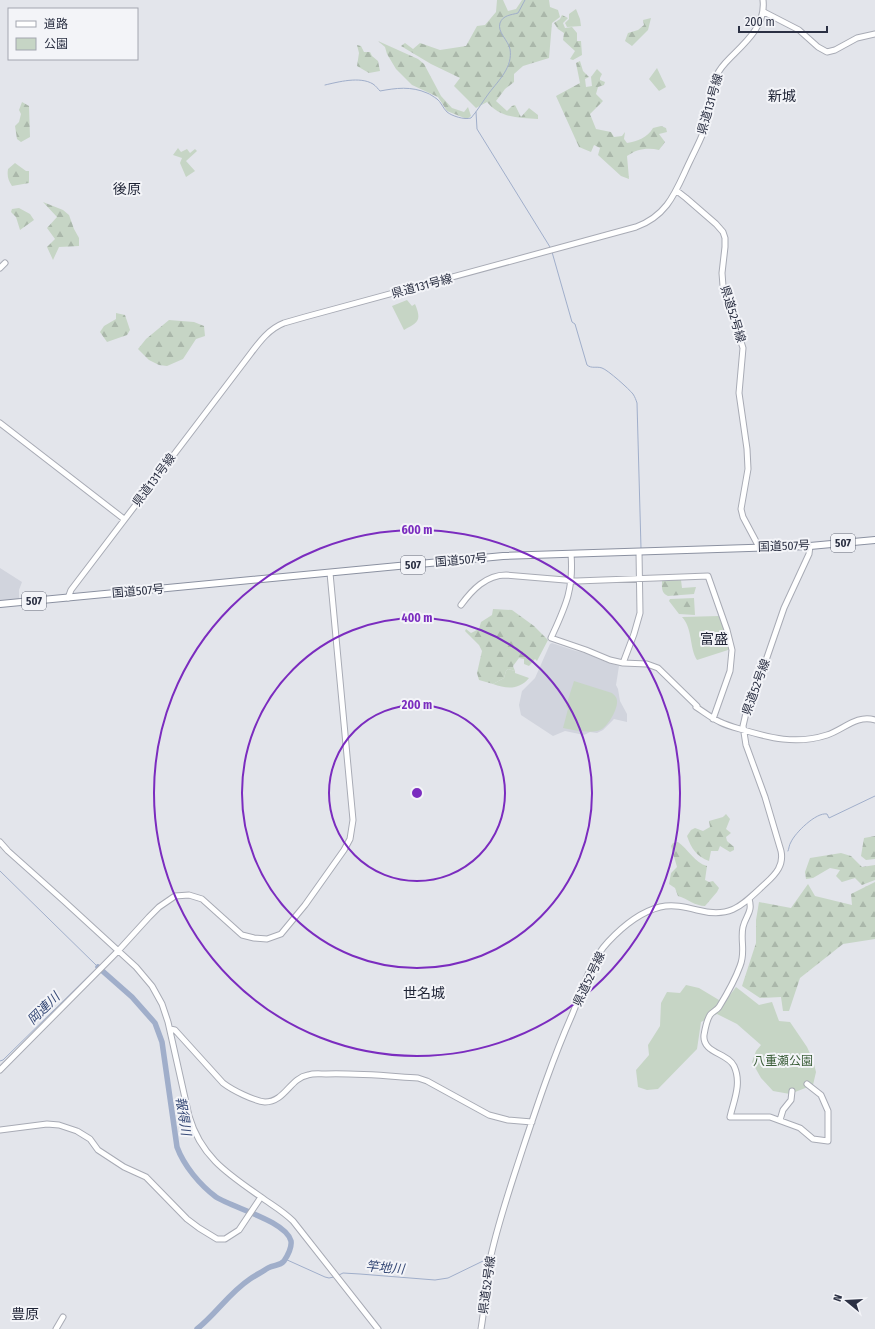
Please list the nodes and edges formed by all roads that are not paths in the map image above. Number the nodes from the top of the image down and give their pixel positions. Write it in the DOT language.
graph roads {
  1 [pos="763,0"];
  2 [pos="764,12"];
  3 [pos="875,34"];
  4 [pos="677,191"];
  5 [pos="5,263"];
  6 [pos="0,268"];
  7 [pos="0,423"];
  8 [pos="124,519"];
  9 [pos="875,540"];
  10 [pos="810,546"];
  11 [pos="759,547"];
  12 [pos="639,552"];
  13 [pos="571,554"];
  14 [pos="330,573"];
  15 [pos="639,579"];
  16 [pos="572,581"];
  17 [pos="68,598"];
  18 [pos="0,604"];
  19 [pos="461,605"];
  20 [pos="623,663"];
  21 [pos="713,718"];
  22 [pos="875,720"];
  23 [pos="743,730"];
  24 [pos="0,842"];
  25 [pos="749,899"];
  26 [pos="118,951"];
  27 [pos="170,1029"];
  28 [pos="0,1070"];
  29 [pos="807,1084"];
  30 [pos="792,1091"];
  31 [pos="780,1120"];
  32 [pos="532,1122"];
  33 [pos="0,1130"];
  34 [pos="261,1197"];
  35 [pos="63,1318"];
  36 [pos="56,1329"];
  37 [pos="378,1329"];
  38 [pos="481,1329"];
  1 -- 2 [label="street"];
  2 -- 3 [label="street"];
  2 -- 4 [label="street, 県道131号線"];
  4 -- 8 [label="street, 県道131号線"];
  4 -- 11 [label="street, 県道52号線"];
  5 -- 6 [label="street"];
  7 -- 8 [label="street"];
  8 -- 17 [label="street, 県道131号線"];
  9 -- 10 [label="highway, 国道507号 / 507"];
  10 -- 11 [label="highway, 国道507号 / 507"];
  10 -- 23 [label="street, 県道52号線"];
  11 -- 12 [label="highway, 国道507号 / 507"];
  12 -- 13 [label="highway, 国道507号 / 507"];
  12 -- 15 [label="street"];
  13 -- 14 [label="highway, 国道507号 / 507"];
  13 -- 16 [label="street"];
  14 -- 17 [label="highway, 国道507号 / 507"];
  14 -- 26 [label="street"];
  15 -- 16 [label="street"];
  15 -- 20 [label="street"];
  15 -- 21 [label="street"];
  16 -- 19 [label="street"];
  16 -- 20 [label="street"];
  17 -- 18 [label="highway, 国道507号 / 507"];
  20 -- 21 [label="street"];
  21 -- 23 [label="street"];
  22 -- 23 [label="street"];
  23 -- 25 [label="street, 県道52号線"];
  24 -- 26 [label="street"];
  25 -- 31 [label="street"];
  25 -- 32 [label="street, 県道52号線"];
  26 -- 27 [label="street"];
  26 -- 28 [label="street"];
  27 -- 32 [label="street"];
  27 -- 34 [label="street"];
  29 -- 31 [label="street"];
  30 -- 31 [label="street"];
  32 -- 38 [label="street, 県道52号線"];
  33 -- 34 [label="street"];
  34 -- 37 [label="street"];
  35 -- 36 [label="street"];
}
